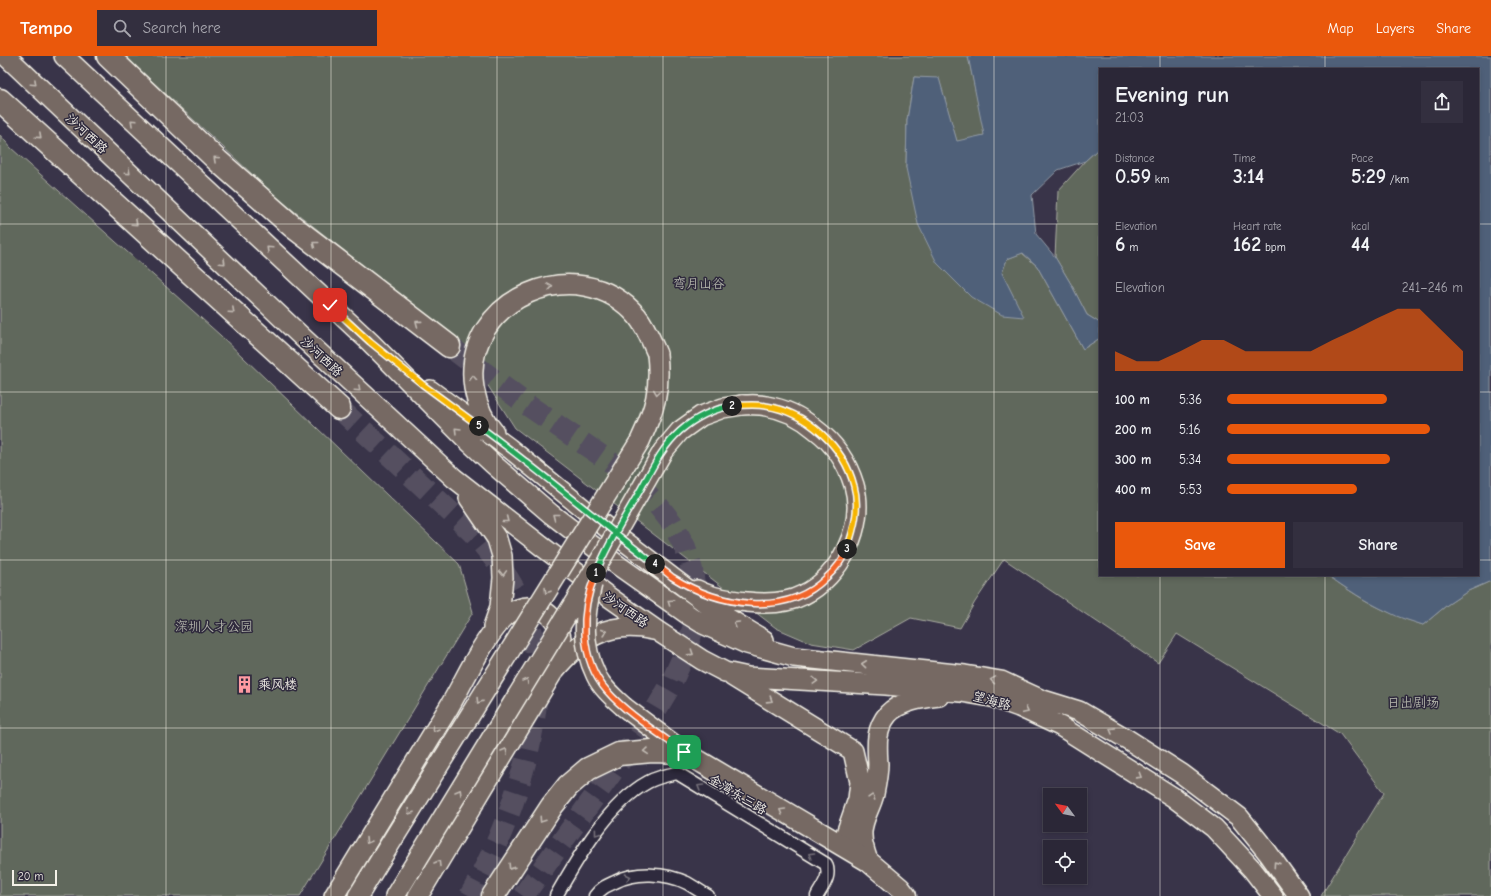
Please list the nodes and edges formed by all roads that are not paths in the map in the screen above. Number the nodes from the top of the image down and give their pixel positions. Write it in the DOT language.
graph roads {
  1 [pos="6,56"];
  2 [pos="64,56"];
  3 [pos="108,56"];
  4 [pos="0,100"];
  5 [pos="370,342"];
  6 [pos="449,346"];
  7 [pos="339,408"];
  8 [pos="508,448"];
  9 [pos="454,478"];
  10 [pos="604,554"];
  11 [pos="672,577"];
  12 [pos="659,632"];
  13 [pos="490,635"];
  14 [pos="794,657"];
  15 [pos="553,672"];
  16 [pos="724,672"];
  17 [pos="961,692"];
  18 [pos="684,752"];
  19 [pos="853,814"];
  20 [pos="820,832"];
  21 [pos="842,845"];
  22 [pos="868,861"];
  23 [pos="334,896"];
  24 [pos="358,896"];
  25 [pos="395,896"];
  26 [pos="418,896"];
  27 [pos="493,896"];
  28 [pos="556,896"];
  29 [pos="595,896"];
  30 [pos="708,896"];
  31 [pos="817,896"];
  32 [pos="906,896"];
  33 [pos="1273,896"];
  34 [pos="1299,896"];
  1 -- 9 [label="main road, 沙河西路, one-way"];
  5 -- 2 [label="main road, one-way"];
  6 -- 3 [label="highway, one-way"];
  4 -- 7 [label="highway, one-way"];
  5 -- 8 [label="main road"];
  14 -- 5 [label="main road, 望海路, one-way"];
  8 -- 11 [label="main road"];
  8 -- 24 [label="main road, one-way, bridge"];
  9 -- 12 [label="main road, 沙河西路, one-way"];
  9 -- 13 [label="main road, one-way"];
  10 -- 11 [label="main road, bridge"];
  10 -- 18 [label="main road, bridge"];
  25 -- 10 [label="main road, one-way, bridge"];
  14 -- 11 [label="main road, one-way"];
  15 -- 12 [label="main road, one-way"];
  12 -- 16 [label="main road, 望海路, one-way"];
  13 -- 15 [label="main road"];
  13 -- 23 [label="main road, one-way"];
  34 -- 14 [label="main road, 望海路, one-way"];
  26 -- 15 [label="main road, one-way"];
  16 -- 17 [label="main road, 望海路, one-way"];
  16 -- 19 [label="main road, one-way"];
  22 -- 17 [label="main road, one-way"];
  17 -- 33 [label="main road, 望海路, one-way"];
  20 -- 18 [label="highway, one-way"];
  18 -- 27 [label="highway, one-way"];
  19 -- 20 [label="main road"];
  19 -- 21 [label="main road"];
  20 -- 21 [label="highway"];
  21 -- 22 [label="highway"];
  22 -- 32 [label="highway"];
  31 -- 28 [label="street, 金湾东三路, one-way"];
  29 -- 30 [label="street, one-way"];
}
